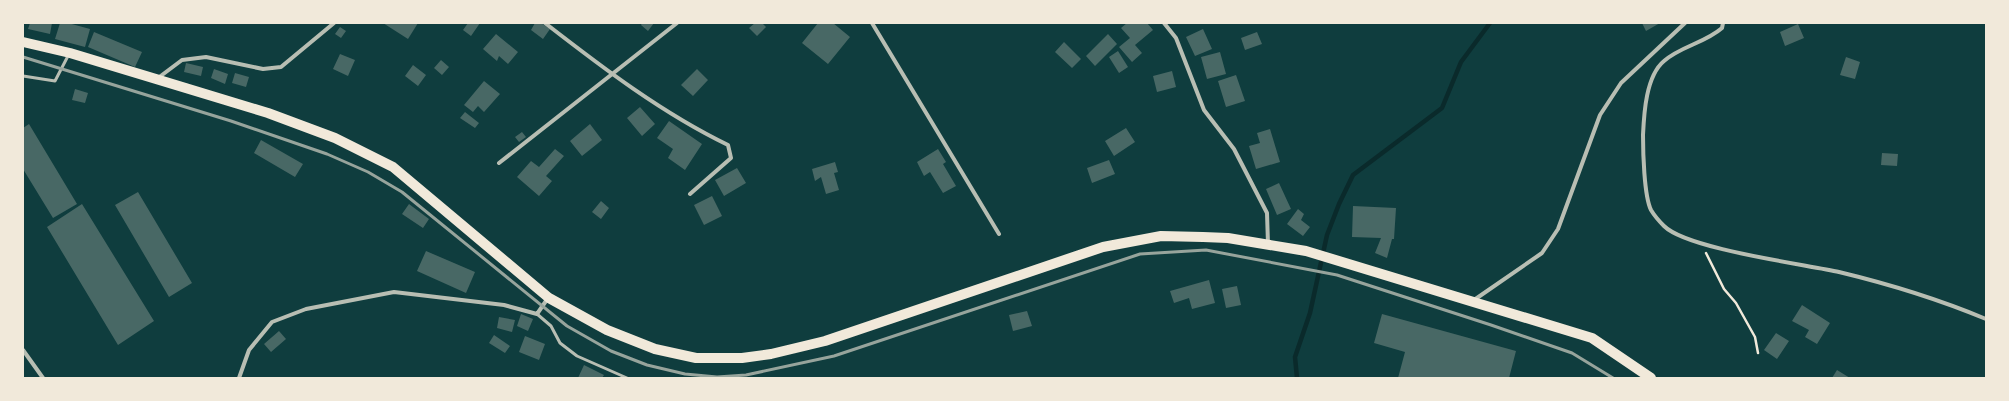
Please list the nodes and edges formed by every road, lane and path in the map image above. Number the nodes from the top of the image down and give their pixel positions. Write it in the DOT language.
graph roads {
  1 [pos="334,23"];
  2 [pos="545,23"];
  3 [pos="677,23"];
  4 [pos="872,23"];
  5 [pos="1164,23"];
  6 [pos="1685,23"];
  7 [pos="1723,23"];
  8 [pos="23,42"];
  9 [pos="70,53"];
  10 [pos="612,75"];
  11 [pos="23,76"];
  12 [pos="156,79"];
  13 [pos="499,163"];
  14 [pos="690,194"];
  15 [pos="1000,234"];
  16 [pos="1268,244"];
  17 [pos="1701,244"];
  18 [pos="549,298"];
  19 [pos="1472,302"];
  20 [pos="537,314"];
  21 [pos="1986,319"];
  22 [pos="23,350"];
  23 [pos="1758,353"];
  24 [pos="43,378"];
  25 [pos="240,378"];
  26 [pos="626,378"];
  27 [pos="1651,378"];
  1 -- 12 [label="street"];
  2 -- 10 [label="street"];
  3 -- 10 [label="street"];
  4 -- 15 [label="street"];
  5 -- 16 [label="street"];
  6 -- 19 [label="street"];
  7 -- 17 [label="street"];
  8 -- 9 [label="main road"];
  9 -- 11 [label="lane"];
  9 -- 12 [label="main road"];
  10 -- 13 [label="street"];
  10 -- 14 [label="street"];
  12 -- 18 [label="main road"];
  16 -- 18 [label="main road"];
  16 -- 19 [label="main road"];
  17 -- 21 [label="street"];
  17 -- 23 [label="path"];
  18 -- 20 [label="street"];
  19 -- 27 [label="main road"];
  20 -- 25 [label="street"];
  20 -- 26 [label="lane"];
  22 -- 24 [label="street"];
}
